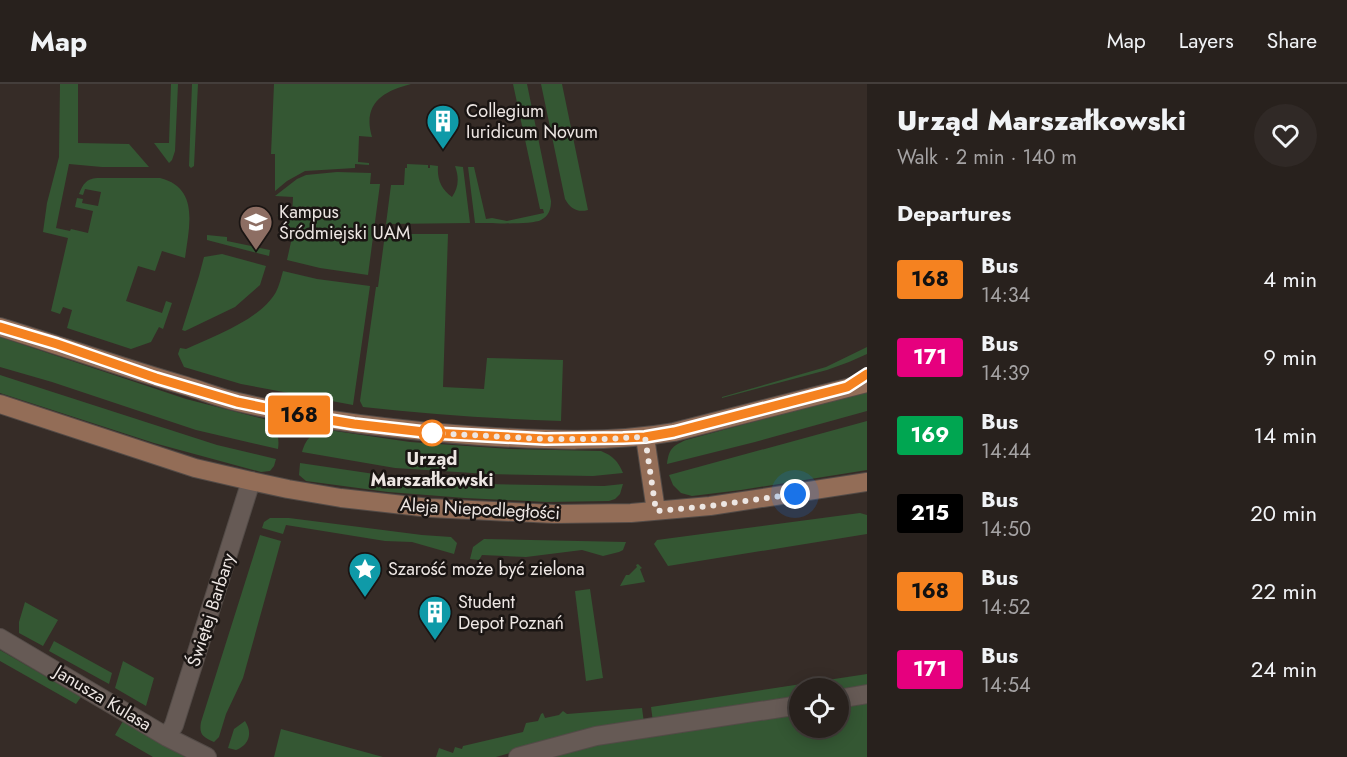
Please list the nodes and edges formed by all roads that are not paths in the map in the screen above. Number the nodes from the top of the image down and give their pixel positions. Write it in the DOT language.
graph roads {
  1 [pos="0,327"];
  2 [pos="867,374"];
  3 [pos="867,383"];
  4 [pos="847,387"];
  5 [pos="0,405"];
  6 [pos="645,437"];
  7 [pos="251,481"];
  8 [pos="866,483"];
  9 [pos="656,511"];
  10 [pos="0,638"];
  11 [pos="867,694"];
  12 [pos="849,697"];
  13 [pos="789,707"];
  14 [pos="167,737"];
  15 [pos="207,757"];
  16 [pos="518,757"];
  1 -- 6 [label="street"];
  2 -- 4 [label="street"];
  3 -- 4 [label="street"];
  4 -- 6 [label="street"];
  5 -- 7 [label="street, Aleja Niepodległości"];
  6 -- 9 [label="street"];
  7 -- 9 [label="street, Aleja Niepodległości"];
  7 -- 14 [label="street, Świętej Barbary"];
  8 -- 9 [label="street, Aleja Niepodległości"];
  10 -- 14 [label="street, Janusza Kulasa"];
  11 -- 12 [label="street"];
  13 -- 16 [label="street"];
  14 -- 15 [label="street, Janusza Kulasa"];
}
